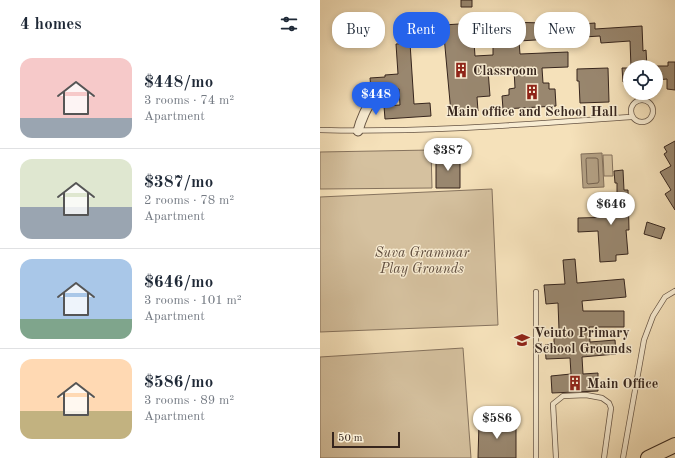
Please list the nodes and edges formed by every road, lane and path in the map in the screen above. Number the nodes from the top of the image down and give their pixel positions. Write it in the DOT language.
graph roads {
  1 [pos="392,96"];
  2 [pos="631,117"];
  3 [pos="320,130"];
  4 [pos="358,131"];
  5 [pos="675,291"];
  6 [pos="536,292"];
  7 [pos="675,445"];
  8 [pos="675,453"];
  9 [pos="536,458"];
  10 [pos="556,458"];
  11 [pos="604,458"];
  12 [pos="623,458"];
  13 [pos="648,458"];
  14 [pos="666,458"];
  1 -- 4 [label="street"];
  2 -- 2 [label="lane"];
  2 -- 4 [label="lane"];
  3 -- 4 [label="lane"];
  5 -- 12 [label="lane"];
  6 -- 9 [label="lane"];
  7 -- 13 [label="main road"];
  8 -- 14 [label="main road"];
  10 -- 11 [label="lane"];
}
